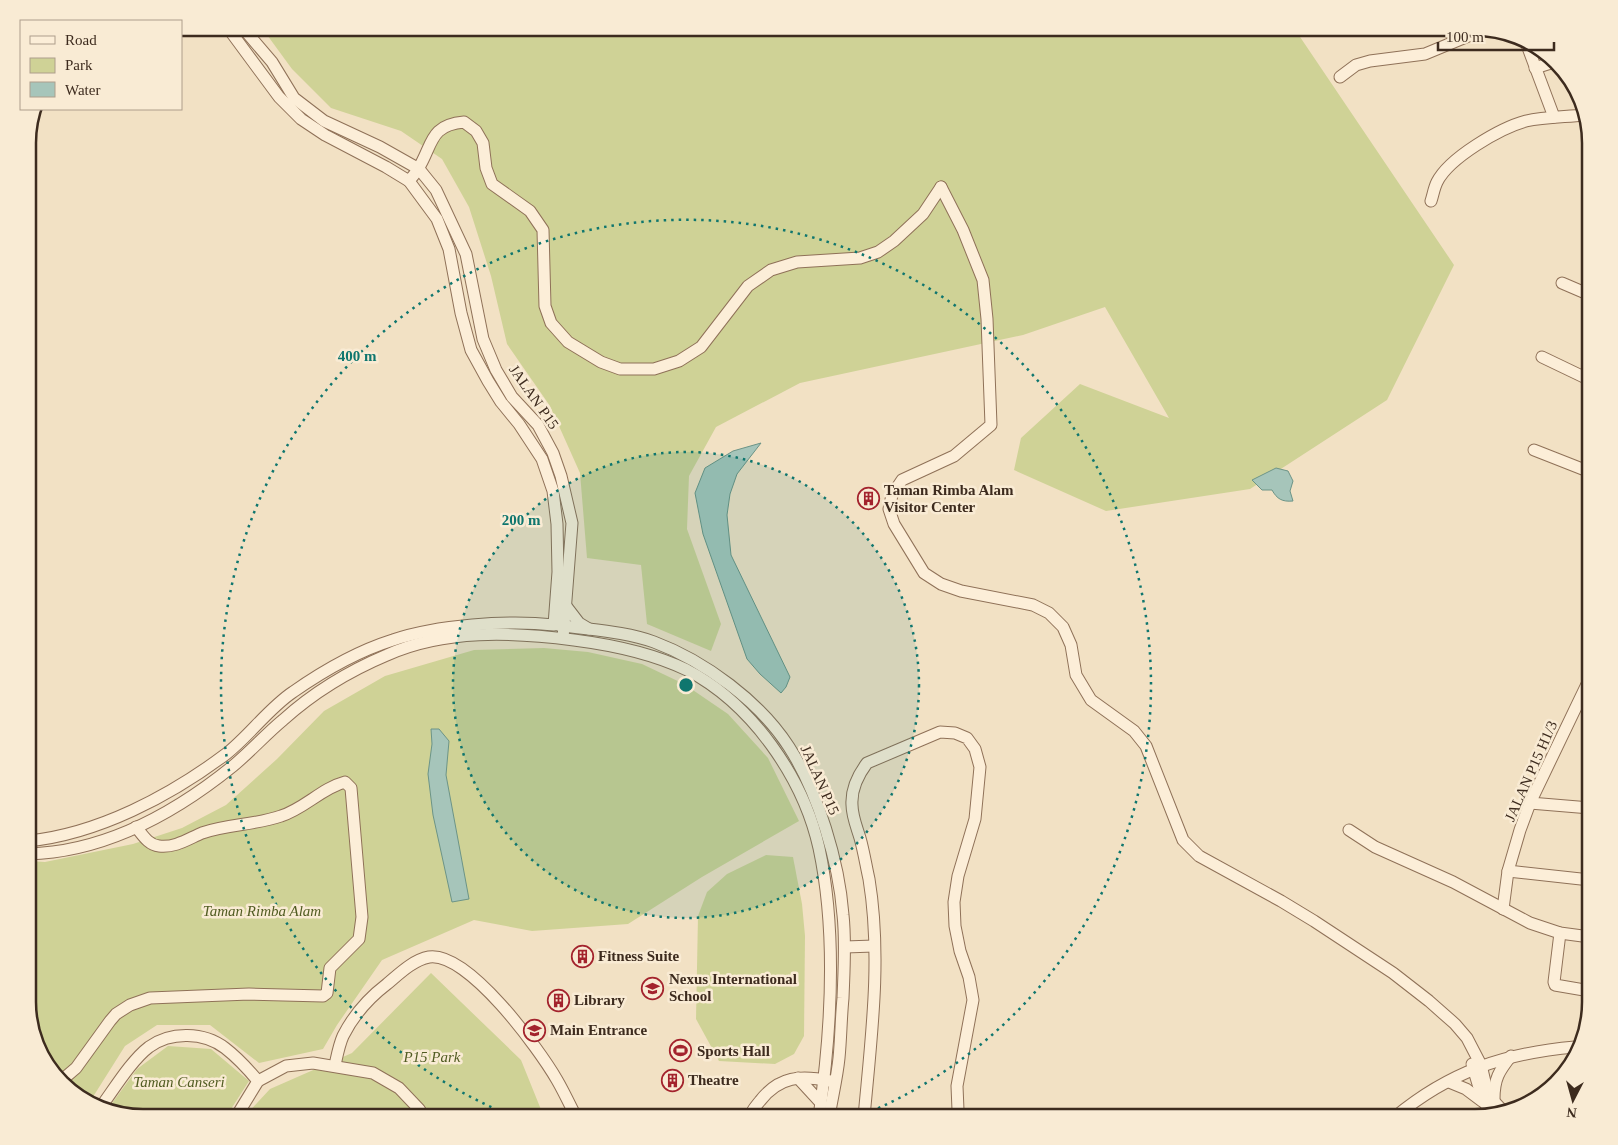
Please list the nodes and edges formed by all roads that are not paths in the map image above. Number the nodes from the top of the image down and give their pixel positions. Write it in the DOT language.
graph roads {
  1 [pos="234,36"];
  2 [pos="250,36"];
  3 [pos="1468,36"];
  4 [pos="1528,51"];
  5 [pos="1546,64"];
  6 [pos="1535,68"];
  7 [pos="1340,78"];
  8 [pos="1578,115"];
  9 [pos="1554,117"];
  10 [pos="419,168"];
  11 [pos="409,181"];
  12 [pos="1431,201"];
  13 [pos="1562,283"];
  14 [pos="1582,292"];
  15 [pos="1542,357"];
  16 [pos="1582,376"];
  17 [pos="1534,450"];
  18 [pos="1582,469"];
  19 [pos="561,606"];
  20 [pos="537,623"];
  21 [pos="559,625"];
  22 [pos="589,629"];
  23 [pos="557,638"];
  24 [pos="394,645"];
  25 [pos="1582,695"];
  26 [pos="1530,803"];
  27 [pos="1582,807"];
  28 [pos="820,810"];
  29 [pos="808,812"];
  30 [pos="136,827"];
  31 [pos="88,828"];
  32 [pos="1349,830"];
  33 [pos="36,840"];
  34 [pos="96,844"];
  35 [pos="36,854"];
  36 [pos="1508,872"];
  37 [pos="1582,879"];
  38 [pos="1503,909"];
  39 [pos="1560,933"];
  40 [pos="1582,936"];
  41 [pos="874,946"];
  42 [pos="845,947"];
  43 [pos="1582,990"];
  44 [pos="1572,1047"];
  45 [pos="1470,1049"];
  46 [pos="1509,1057"];
  47 [pos="825,1061"];
  48 [pos="335,1065"];
  49 [pos="1477,1067"];
  50 [pos="67,1076"];
  51 [pos="798,1078"];
  52 [pos="1454,1080"];
  53 [pos="258,1081"];
  54 [pos="829,1081"];
  55 [pos="105,1102"];
  56 [pos="821,1103"];
  57 [pos="1491,1106"];
  58 [pos="241,1109"];
  59 [pos="419,1109"];
  60 [pos="572,1109"];
  61 [pos="755,1109"];
  62 [pos="820,1109"];
  63 [pos="829,1109"];
  64 [pos="865,1109"];
  65 [pos="958,1109"];
  66 [pos="1405,1109"];
  1 -- 11 [label="street"];
  2 -- 10 [label="street"];
  3 -- 7 [label="street"];
  4 -- 6 [label="street"];
  5 -- 6 [label="street"];
  6 -- 9 [label="street"];
  8 -- 9 [label="street"];
  9 -- 12 [label="street"];
  10 -- 11 [label="street"];
  10 -- 19 [label="street, JALAN P15"];
  10 -- 45 [label="street"];
  11 -- 19 [label="street, JALAN P15"];
  13 -- 14 [label="street"];
  15 -- 16 [label="street"];
  17 -- 18 [label="street"];
  19 -- 20 [label="street"];
  19 -- 21 [label="street, JALAN P15"];
  19 -- 22 [label="street"];
  20 -- 21 [label="street"];
  20 -- 24 [label="street"];
  21 -- 22 [label="street, JALAN P15"];
  21 -- 23 [label="street"];
  22 -- 28 [label="street, JALAN P15"];
  23 -- 24 [label="street, JALAN P15"];
  23 -- 29 [label="street, JALAN P15"];
  24 -- 30 [label="street"];
  24 -- 31 [label="street"];
  25 -- 26 [label="street, JALAN P15 H1/3"];
  26 -- 27 [label="street"];
  26 -- 36 [label="street, JALAN P15 H1/3"];
  28 -- 29 [label="street"];
  28 -- 42 [label="street, JALAN P15"];
  29 -- 47 [label="street, JALAN P15"];
  30 -- 34 [label="street"];
  30 -- 50 [label="street"];
  31 -- 33 [label="street"];
  31 -- 34 [label="street"];
  32 -- 38 [label="street"];
  34 -- 35 [label="street"];
  36 -- 37 [label="street"];
  36 -- 38 [label="street, JALAN P15 H1/3"];
  38 -- 39 [label="street"];
  39 -- 40 [label="street"];
  39 -- 43 [label="street"];
  41 -- 42 [label="street"];
  41 -- 64 [label="street"];
  41 -- 65 [label="street"];
  42 -- 54 [label="street, JALAN P15"];
  44 -- 46 [label="street"];
  45 -- 46 [label="street"];
  45 -- 49 [label="street"];
  45 -- 52 [label="street"];
  46 -- 49 [label="street"];
  46 -- 57 [label="street"];
  47 -- 51 [label="street"];
  47 -- 54 [label="street, JALAN P15"];
  48 -- 53 [label="street"];
  48 -- 59 [label="street"];
  48 -- 60 [label="street"];
  49 -- 52 [label="street"];
  49 -- 57 [label="street"];
  51 -- 54 [label="street"];
  51 -- 56 [label="street"];
  51 -- 61 [label="street"];
  52 -- 57 [label="street"];
  52 -- 66 [label="street"];
  53 -- 55 [label="street"];
  53 -- 58 [label="street"];
  54 -- 56 [label="street, JALAN P15"];
  54 -- 63 [label="street, JALAN P15"];
  56 -- 62 [label="street, JALAN P15"];
}
